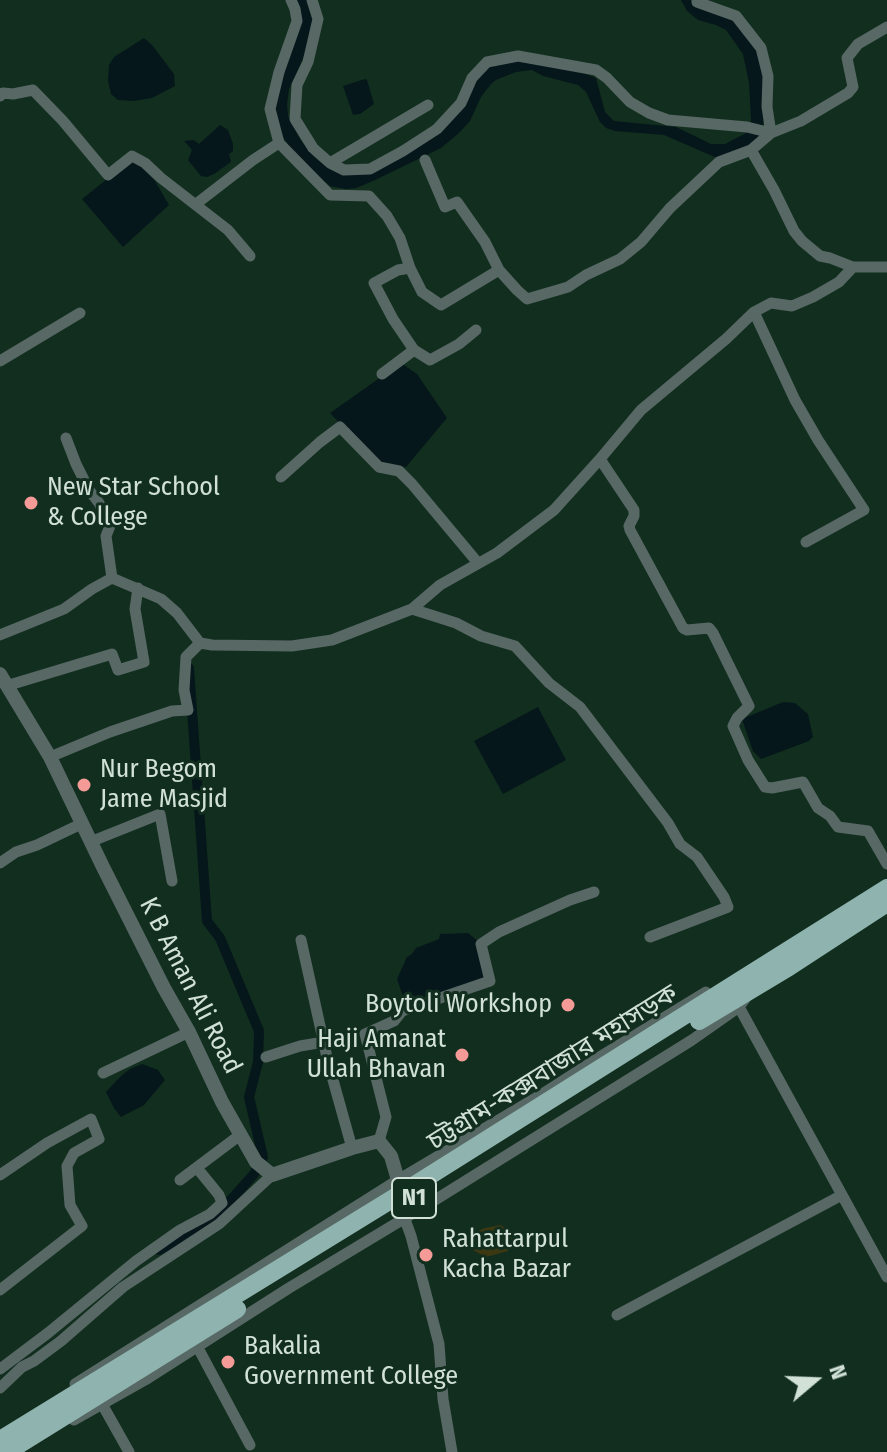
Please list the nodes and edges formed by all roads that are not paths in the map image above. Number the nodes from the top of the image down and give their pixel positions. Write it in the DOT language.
graph roads {
  1 [pos="291,0"];
  2 [pos="312,0"];
  3 [pos="697,0"];
  4 [pos="887,27"];
  5 [pos="0,96"];
  6 [pos="428,105"];
  7 [pos="769,133"];
  8 [pos="279,143"];
  9 [pos="751,150"];
  10 [pos="425,160"];
  11 [pos="330,163"];
  12 [pos="196,204"];
  13 [pos="250,256"];
  14 [pos="853,267"];
  15 [pos="887,267"];
  16 [pos="410,268"];
  17 [pos="499,270"];
  18 [pos="754,312"];
  19 [pos="80,313"];
  20 [pos="476,330"];
  21 [pos="414,350"];
  22 [pos="0,361"];
  23 [pos="382,374"];
  24 [pos="66,438"];
  25 [pos="600,459"];
  26 [pos="281,477"];
  27 [pos="806,542"];
  28 [pos="478,563"];
  29 [pos="112,578"];
  30 [pos="138,588"];
  31 [pos="412,609"];
  32 [pos="0,635"];
  33 [pos="200,643"];
  34 [pos="3,680"];
  35 [pos="50,757"];
  36 [pos="81,824"];
  37 [pos="90,842"];
  38 [pos="0,863"];
  39 [pos="887,864"];
  40 [pos="172,881"];
  41 [pos="887,888"];
  42 [pos="594,892"];
  43 [pos="887,903"];
  44 [pos="650,937"];
  45 [pos="301,940"];
  46 [pos="786,961"];
  47 [pos="750,991"];
  48 [pos="739,1007"];
  49 [pos="189,1032"];
  50 [pos="324,1042"];
  51 [pos="266,1057"];
  52 [pos="103,1073"];
  53 [pos="240,1135"];
  54 [pos="379,1141"];
  55 [pos="352,1148"];
  56 [pos="197,1168"];
  57 [pos="264,1169"];
  58 [pos="0,1175"];
  59 [pos="180,1180"];
  60 [pos="399,1184"];
  61 [pos="842,1195"];
  62 [pos="403,1215"];
  63 [pos="887,1277"];
  64 [pos="0,1290"];
  65 [pos="617,1315"];
  66 [pos="197,1346"];
  67 [pos="0,1369"];
  68 [pos="0,1388"];
  69 [pos="102,1404"];
  70 [pos="40,1415"];
  71 [pos="0,1440"];
  72 [pos="250,1445"];
  73 [pos="7,1452"];
  74 [pos="21,1452"];
  75 [pos="129,1452"];
  76 [pos="452,1452"];
  1 -- 8 [label="street"];
  2 -- 11 [label="street"];
  3 -- 7 [label="street"];
  4 -- 7 [label="street"];
  5 -- 12 [label="street"];
  6 -- 11 [label="street"];
  7 -- 9 [label="street"];
  7 -- 11 [label="street"];
  8 -- 12 [label="street"];
  8 -- 16 [label="street"];
  9 -- 14 [label="street"];
  9 -- 17 [label="street"];
  10 -- 17 [label="street"];
  12 -- 13 [label="street"];
  14 -- 15 [label="street"];
  14 -- 18 [label="street"];
  16 -- 17 [label="street"];
  16 -- 21 [label="street"];
  18 -- 25 [label="street"];
  18 -- 27 [label="street"];
  19 -- 22 [label="street"];
  20 -- 21 [label="street"];
  21 -- 23 [label="street"];
  24 -- 29 [label="street"];
  25 -- 28 [label="street"];
  25 -- 39 [label="street"];
  26 -- 28 [label="street"];
  28 -- 31 [label="street"];
  29 -- 30 [label="street"];
  29 -- 32 [label="street"];
  30 -- 33 [label="street"];
  30 -- 34 [label="street"];
  31 -- 33 [label="street"];
  31 -- 44 [label="street"];
  33 -- 35 [label="street"];
  34 -- 35 [label="street, K B Aman Ali Road"];
  35 -- 36 [label="street, K B Aman Ali Road"];
  36 -- 37 [label="street, K B Aman Ali Road"];
  36 -- 38 [label="street"];
  37 -- 40 [label="street"];
  37 -- 49 [label="street, K B Aman Ali Road"];
  41 -- 46 [label="highway, চট্টগ্রাম-কক্সবাজার মহাসড়ক / N1"];
  42 -- 54 [label="street"];
  43 -- 46 [label="highway, চট্টগ্রাম-কক্সবাজার মহাসড়ক / N1"];
  45 -- 50 [label="street"];
  46 -- 47 [label="highway, চট্টগ্রাম-কক্সবাজার মহাসড়ক / N1"];
  46 -- 60 [label="street"];
  46 -- 70 [label="highway, চট্টগ্রাম-কক্সবাজার মহাসড়ক / N1"];
  47 -- 48 [label="street"];
  47 -- 73 [label="highway, চট্টগ্রাম-কক্সবাজার মহাসড়ক / N1"];
  48 -- 61 [label="street"];
  48 -- 62 [label="street"];
  49 -- 52 [label="street"];
  49 -- 53 [label="street, K B Aman Ali Road"];
  50 -- 51 [label="street"];
  50 -- 55 [label="street"];
  53 -- 56 [label="street"];
  53 -- 57 [label="street, K B Aman Ali Road"];
  54 -- 55 [label="street"];
  54 -- 60 [label="street"];
  55 -- 57 [label="street"];
  56 -- 59 [label="street"];
  56 -- 67 [label="street"];
  57 -- 68 [label="street"];
  58 -- 64 [label="street"];
  60 -- 70 [label="street"];
  61 -- 63 [label="street"];
  61 -- 65 [label="street"];
  62 -- 66 [label="street"];
  62 -- 76 [label="street"];
  66 -- 69 [label="street"];
  66 -- 72 [label="street"];
  69 -- 74 [label="street"];
  69 -- 75 [label="street"];
  70 -- 71 [label="highway, চট্টগ্রাম-কক্সবাজার মহাসড়ক / N1"];
}
